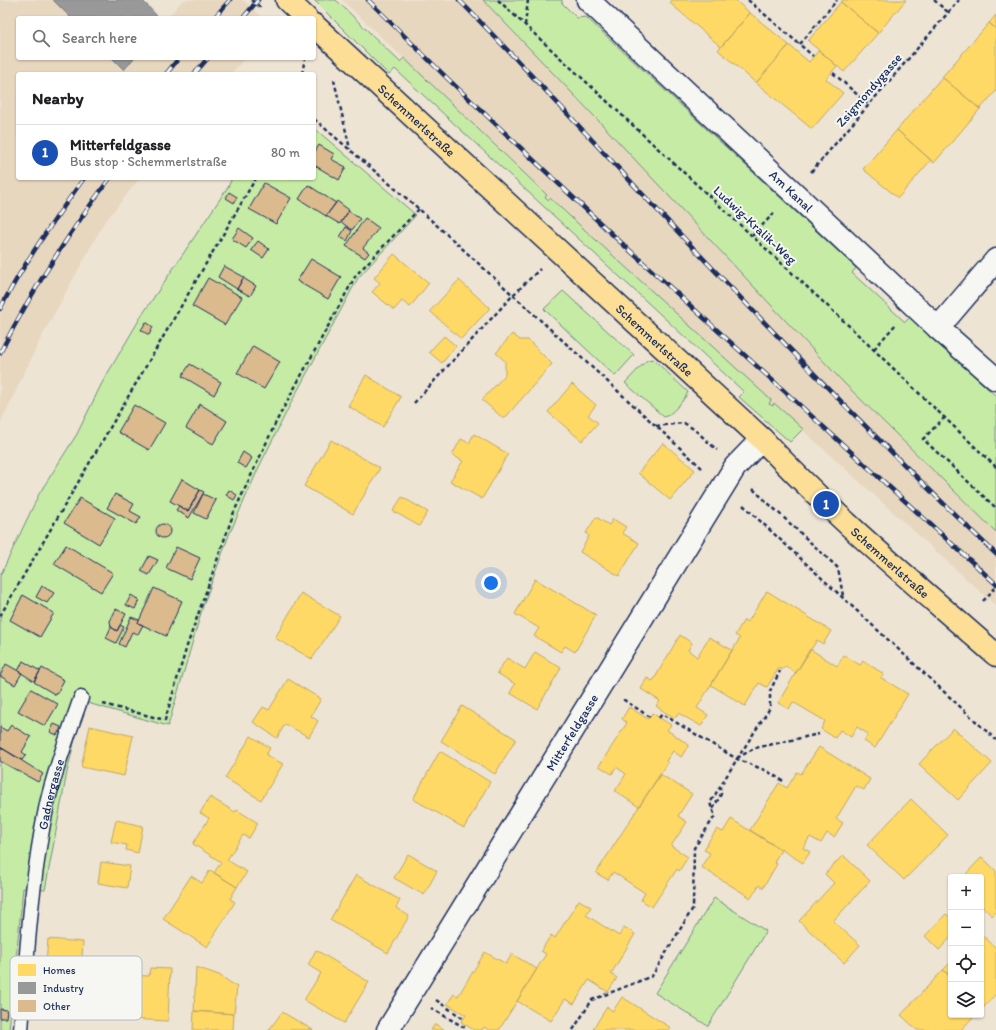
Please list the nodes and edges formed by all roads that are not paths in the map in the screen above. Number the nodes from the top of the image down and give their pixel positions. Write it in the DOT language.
graph roads {
  1 [pos="287,0"];
  2 [pos="588,0"];
  3 [pos="304,16"];
  4 [pos="316,28"];
  5 [pos="996,260"];
  6 [pos="938,328"];
  7 [pos="996,380"];
  8 [pos="762,439"];
  9 [pos="996,655"];
  10 [pos="81,698"];
  11 [pos="27,956"];
  12 [pos="22,1020"];
  13 [pos="21,1030"];
  14 [pos="388,1030"];
  1 -- 3 [label="main road"];
  2 -- 6 [label="street, Am Kanal"];
  4 -- 8 [label="main road, Schemmerlstraße"];
  5 -- 6 [label="street"];
  6 -- 7 [label="street, Am Kanal"];
  8 -- 9 [label="main road, Schemmerlstraße"];
  8 -- 14 [label="street, Mitterfeldgasse"];
  10 -- 11 [label="lane, Gadnergasse"];
  12 -- 13 [label="lane, Gadnergasse"];
}
